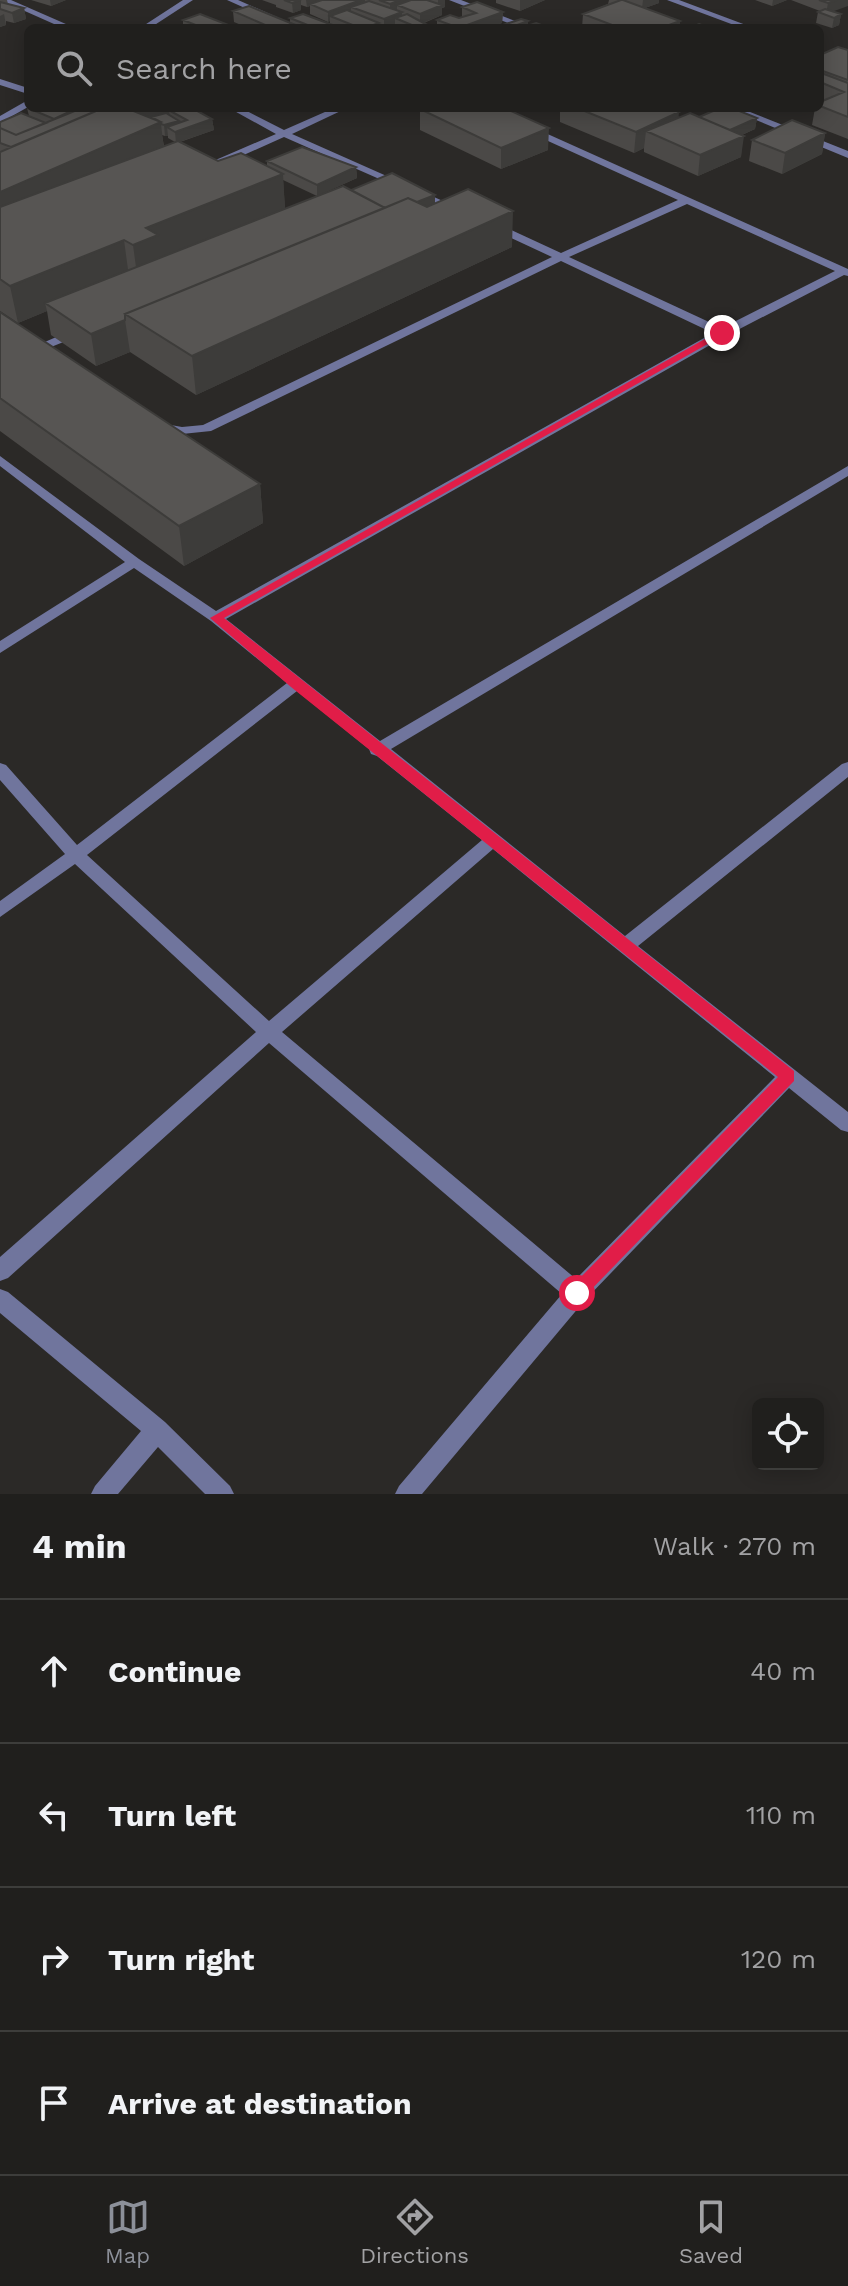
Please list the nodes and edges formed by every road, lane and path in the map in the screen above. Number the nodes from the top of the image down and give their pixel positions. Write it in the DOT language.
graph roads {
  1 [pos="4,0"];
  2 [pos="189,0"];
  3 [pos="231,0"];
  4 [pos="453,0"];
  5 [pos="671,0"];
  6 [pos="61,24"];
  7 [pos="150,24"];
  8 [pos="288,24"];
  9 [pos="518,24"];
  10 [pos="739,24"];
  11 [pos="0,82"];
  12 [pos="24,90"];
  13 [pos="24,105"];
  14 [pos="242,112"];
  15 [pos="333,112"];
  16 [pos="742,112"];
  17 [pos="0,120"];
  18 [pos="512,121"];
  19 [pos="284,134"];
  20 [pos="848,155"];
  21 [pos="199,170"];
  22 [pos="416,192"];
  23 [pos="401,198"];
  24 [pos="687,200"];
  25 [pos="469,215"];
  26 [pos="482,221"];
  27 [pos="563,256"];
  28 [pos="846,272"];
  29 [pos="96,324"];
  30 [pos="722,333"];
  31 [pos="25,339"];
  32 [pos="37,348"];
  33 [pos="50,356"];
  34 [pos="150,421"];
  35 [pos="0,460"];
  36 [pos="848,470"];
  37 [pos="134,562"];
  38 [pos="216,618"];
  39 [pos="0,648"];
  40 [pos="295,684"];
  41 [pos="377,750"];
  42 [pos="848,768"];
  43 [pos="0,769"];
  44 [pos="492,841"];
  45 [pos="76,855"];
  46 [pos="0,910"];
  47 [pos="625,946"];
  48 [pos="269,1032"];
  49 [pos="789,1076"];
  50 [pos="848,1124"];
  51 [pos="0,1271"];
  52 [pos="577,1293"];
  53 [pos="0,1299"];
  54 [pos="157,1430"];
  55 [pos="103,1494"];
  56 [pos="222,1494"];
  57 [pos="407,1494"];
  1 -- 6 [label="street"];
  2 -- 7 [label="street"];
  3 -- 8 [label="street"];
  4 -- 9 [label="street"];
  5 -- 10 [label="street"];
  11 -- 12 [label="street"];
  13 -- 17 [label="street"];
  14 -- 19 [label="street"];
  15 -- 19 [label="street"];
  16 -- 20 [label="street"];
  18 -- 24 [label="street"];
  19 -- 21 [label="street"];
  19 -- 22 [label="street"];
  22 -- 23 [label="street"];
  22 -- 25 [label="street"];
  24 -- 27 [label="street"];
  24 -- 28 [label="street"];
  26 -- 27 [label="street"];
  27 -- 30 [label="street"];
  27 -- 34 [label="street"];
  28 -- 30 [label="street"];
  29 -- 32 [label="street"];
  30 -- 38 [label="street"];
  31 -- 32 [label="street"];
  32 -- 33 [label="street"];
  35 -- 37 [label="street"];
  36 -- 41 [label="street"];
  37 -- 38 [label="street"];
  37 -- 39 [label="street"];
  38 -- 40 [label="street"];
  40 -- 41 [label="street"];
  40 -- 45 [label="street"];
  41 -- 44 [label="street"];
  42 -- 47 [label="street"];
  43 -- 45 [label="street"];
  44 -- 47 [label="street"];
  44 -- 48 [label="street"];
  45 -- 46 [label="street"];
  45 -- 48 [label="street"];
  47 -- 49 [label="street"];
  48 -- 51 [label="street"];
  48 -- 52 [label="street"];
  49 -- 50 [label="street"];
  49 -- 52 [label="street"];
  52 -- 57 [label="street"];
  53 -- 54 [label="street"];
  54 -- 55 [label="street"];
  54 -- 56 [label="street"];
}
